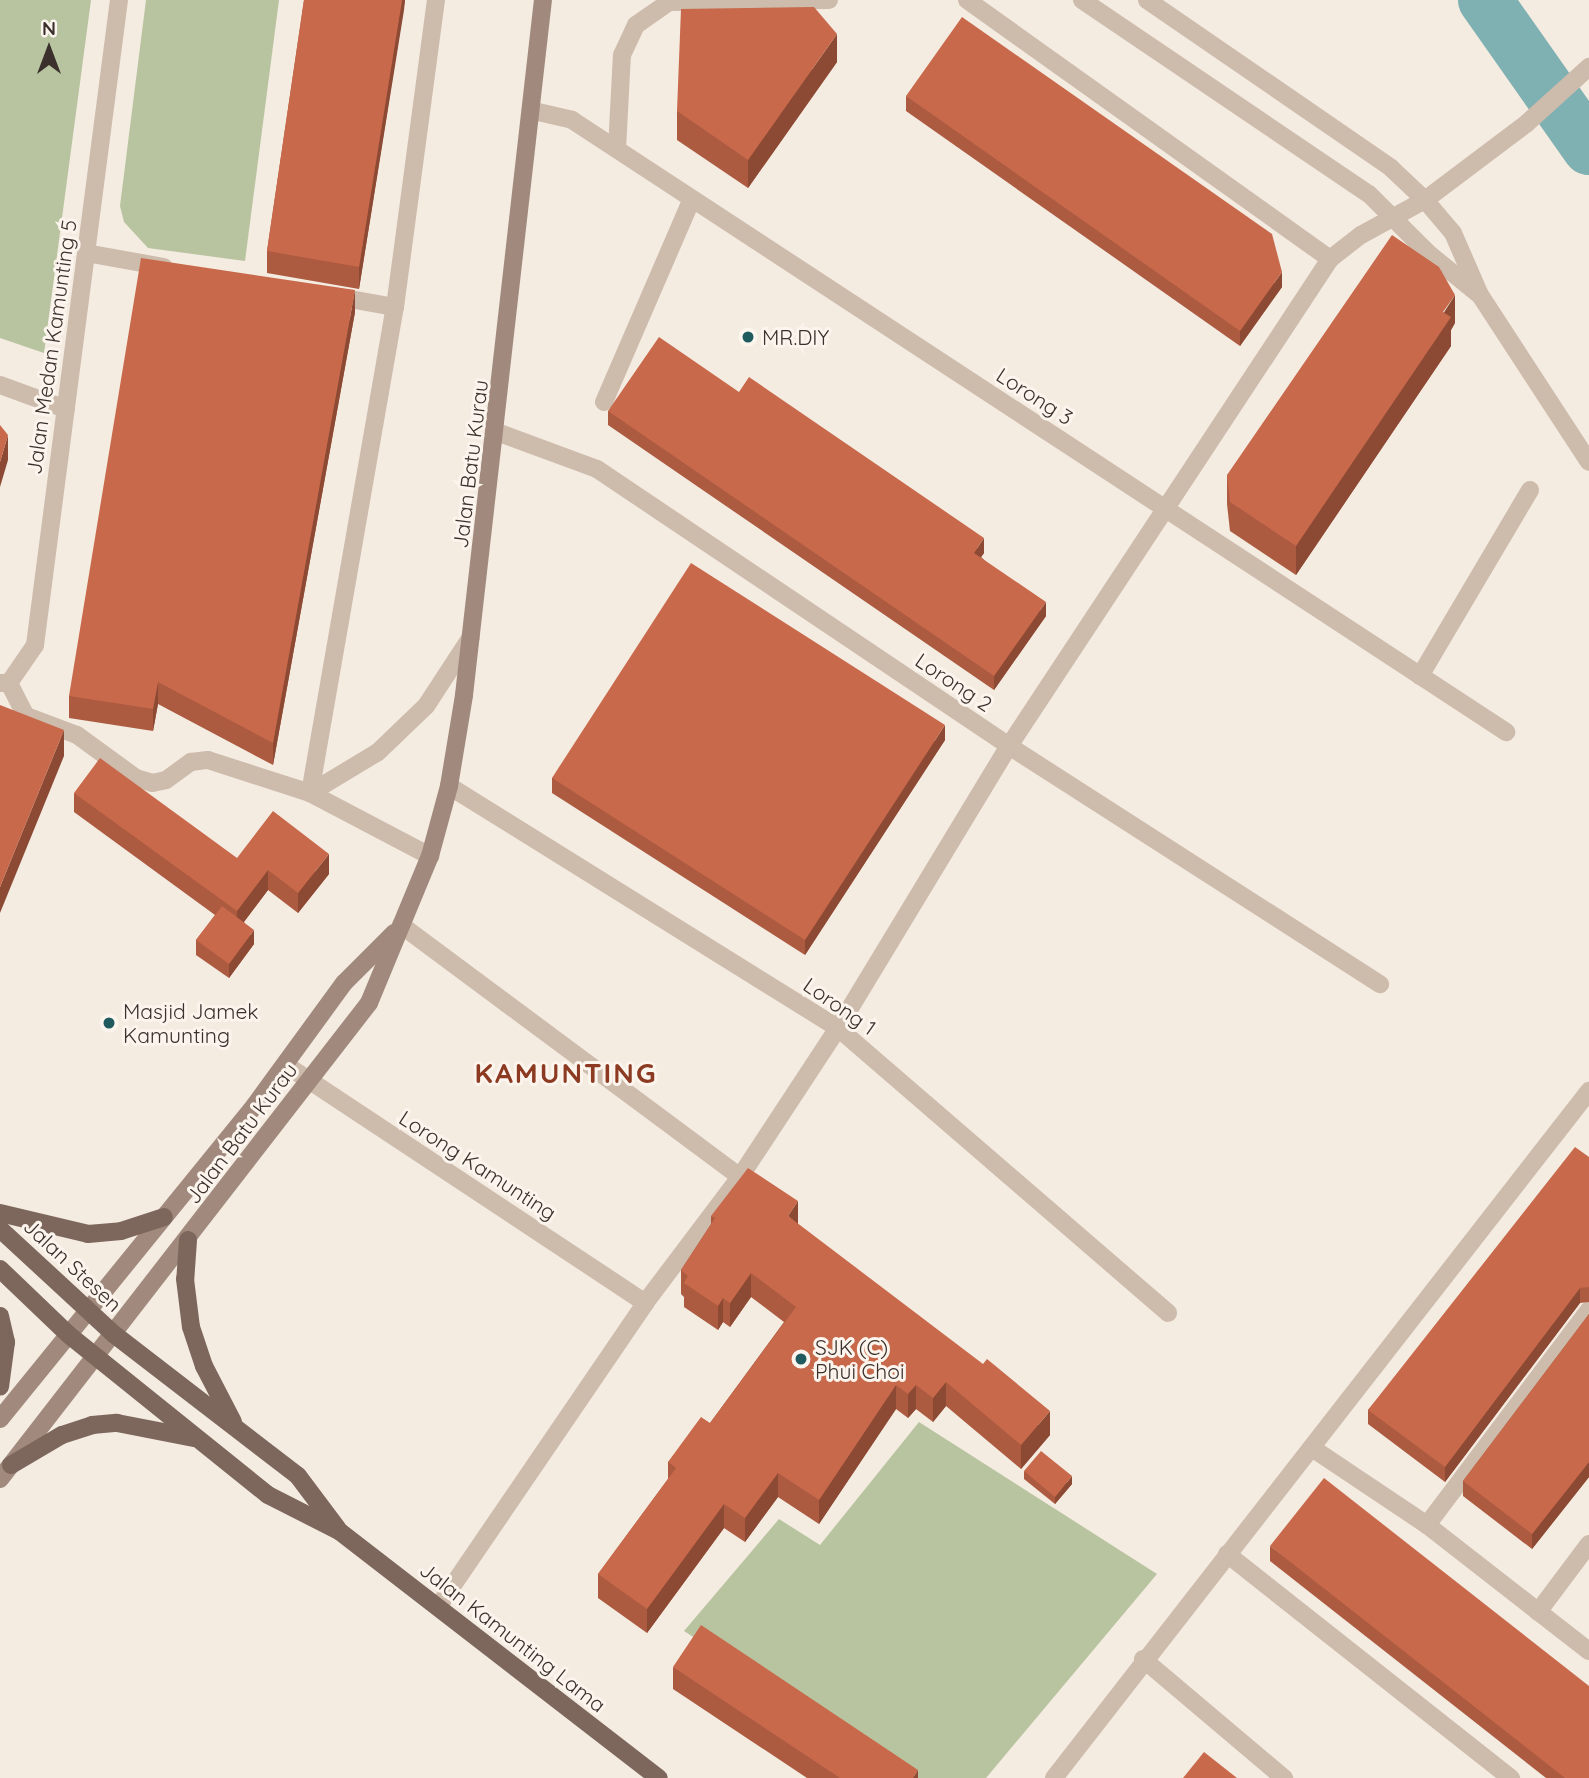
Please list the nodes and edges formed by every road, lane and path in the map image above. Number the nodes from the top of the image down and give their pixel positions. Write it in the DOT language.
graph roads {
  1 [pos="119,0"];
  2 [pos="436,0"];
  3 [pos="543,0"];
  4 [pos="829,0"];
  5 [pos="967,0"];
  6 [pos="1082,0"];
  7 [pos="1147,0"];
  8 [pos="1588,68"];
  9 [pos="534,111"];
  10 [pos="617,149"];
  11 [pos="692,199"];
  12 [pos="1425,200"];
  13 [pos="1394,218"];
  14 [pos="86,253"];
  15 [pos="1330,259"];
  16 [pos="180,270"];
  17 [pos="314,293"];
  18 [pos="1480,295"];
  19 [pos="395,307"];
  20 [pos="0,385"];
  21 [pos="604,402"];
  22 [pos="66,409"];
  23 [pos="497,432"];
  24 [pos="1589,462"];
  25 [pos="1530,490"];
  26 [pos="1166,509"];
  27 [pos="471,637"];
  28 [pos="1420,676"];
  29 [pos="5,683"];
  30 [pos="1506,732"];
  31 [pos="1009,747"];
  32 [pos="449,786"];
  33 [pos="310,793"];
  34 [pos="430,856"];
  35 [pos="401,925"];
  36 [pos="1380,984"];
  37 [pos="838,1027"];
  38 [pos="286,1065"];
  39 [pos="309,1081"];
  40 [pos="1589,1091"];
  41 [pos="740,1177"];
  42 [pos="0,1213"];
  43 [pos="164,1217"];
  44 [pos="0,1229"];
  45 [pos="188,1240"];
  46 [pos="0,1269"];
  47 [pos="645,1303"];
  48 [pos="1589,1310"];
  49 [pos="88,1311"];
  50 [pos="1168,1312"];
  51 [pos="0,1316"];
  52 [pos="69,1335"];
  53 [pos="115,1335"];
  54 [pos="98,1358"];
  55 [pos="0,1387"];
  56 [pos="0,1419"];
  57 [pos="236,1428"];
  58 [pos="197,1438"];
  59 [pos="1312,1448"];
  60 [pos="5,1472"];
  61 [pos="1427,1525"];
  62 [pos="339,1531"];
  63 [pos="1589,1544"];
  64 [pos="1227,1554"];
  65 [pos="438,1607"];
  66 [pos="1538,1612"];
  67 [pos="1589,1651"];
  68 [pos="1143,1659"];
  69 [pos="1058,1776"];
  70 [pos="659,1778"];
  71 [pos="1284,1778"];
  72 [pos="1511,1778"];
  1 -- 14 [label="street, Jalan Medan Kamunting 5"];
  2 -- 19 [label="street"];
  3 -- 9 [label="main road, Jalan Batu Kurau"];
  4 -- 10 [label="street"];
  5 -- 15 [label="street"];
  6 -- 13 [label="street"];
  7 -- 12 [label="street"];
  8 -- 12 [label="street"];
  9 -- 10 [label="street, Lorong 3"];
  9 -- 23 [label="main road, Jalan Batu Kurau"];
  10 -- 11 [label="street, Lorong 3"];
  11 -- 21 [label="street"];
  11 -- 26 [label="street, Lorong 3"];
  12 -- 13 [label="street"];
  12 -- 18 [label="street"];
  13 -- 15 [label="street"];
  13 -- 18 [label="street"];
  14 -- 16 [label="street"];
  14 -- 22 [label="street, Jalan Medan Kamunting 5"];
  15 -- 26 [label="street"];
  17 -- 19 [label="street"];
  18 -- 24 [label="street"];
  19 -- 33 [label="street"];
  20 -- 22 [label="street"];
  22 -- 29 [label="street, Jalan Medan Kamunting 5"];
  23 -- 27 [label="main road, Jalan Batu Kurau"];
  23 -- 31 [label="street, Lorong 2"];
  25 -- 28 [label="street"];
  26 -- 28 [label="street, Lorong 3"];
  26 -- 31 [label="street"];
  27 -- 32 [label="main road, Jalan Batu Kurau"];
  27 -- 33 [label="street"];
  28 -- 30 [label="street, Lorong 3"];
  29 -- 33 [label="street"];
  31 -- 36 [label="street, Lorong 2"];
  31 -- 37 [label="street"];
  32 -- 34 [label="main road, Jalan Batu Kurau"];
  32 -- 37 [label="street, Lorong 1"];
  33 -- 34 [label="street"];
  34 -- 35 [label="main road, Jalan Batu Kurau"];
  35 -- 38 [label="main road, Jalan Batu Kurau"];
  35 -- 39 [label="main road, Jalan Batu Kurau"];
  35 -- 41 [label="street"];
  37 -- 41 [label="street"];
  37 -- 50 [label="street, Lorong 1"];
  38 -- 39 [label="street, Lorong Kamunting"];
  38 -- 43 [label="main road, Jalan Batu Kurau"];
  39 -- 45 [label="main road, Jalan Batu Kurau"];
  39 -- 47 [label="street, Lorong Kamunting"];
  40 -- 59 [label="street"];
  41 -- 47 [label="street"];
  42 -- 43 [label="main road"];
  43 -- 49 [label="main road, Jalan Batu Kurau"];
  44 -- 49 [label="main road, Jalan Stesen"];
  45 -- 53 [label="main road, Jalan Batu Kurau"];
  45 -- 57 [label="main road"];
  46 -- 52 [label="main road"];
  47 -- 65 [label="street"];
  48 -- 61 [label="street"];
  49 -- 52 [label="main road, Jalan Batu Kurau"];
  49 -- 53 [label="main road, Jalan Stesen"];
  51 -- 55 [label="main road"];
  52 -- 54 [label="main road, Jalan Kamunting Lama"];
  52 -- 56 [label="main road, Jalan Batu Kurau"];
  53 -- 54 [label="main road, Jalan Batu Kurau"];
  53 -- 57 [label="main road, Jalan Kamunting Lama"];
  54 -- 58 [label="main road, Jalan Kamunting Lama"];
  54 -- 60 [label="main road, Jalan Batu Kurau"];
  57 -- 62 [label="main road, Jalan Kamunting Lama"];
  58 -- 60 [label="main road"];
  58 -- 62 [label="main road, Jalan Kamunting Lama"];
  59 -- 61 [label="street"];
  59 -- 64 [label="street"];
  61 -- 66 [label="street"];
  62 -- 65 [label="main road, Jalan Kamunting Lama"];
  63 -- 66 [label="street"];
  64 -- 68 [label="street"];
  64 -- 72 [label="street"];
  65 -- 70 [label="main road, Jalan Kamunting Lama"];
  66 -- 67 [label="street"];
  68 -- 69 [label="street"];
  68 -- 71 [label="street"];
}
